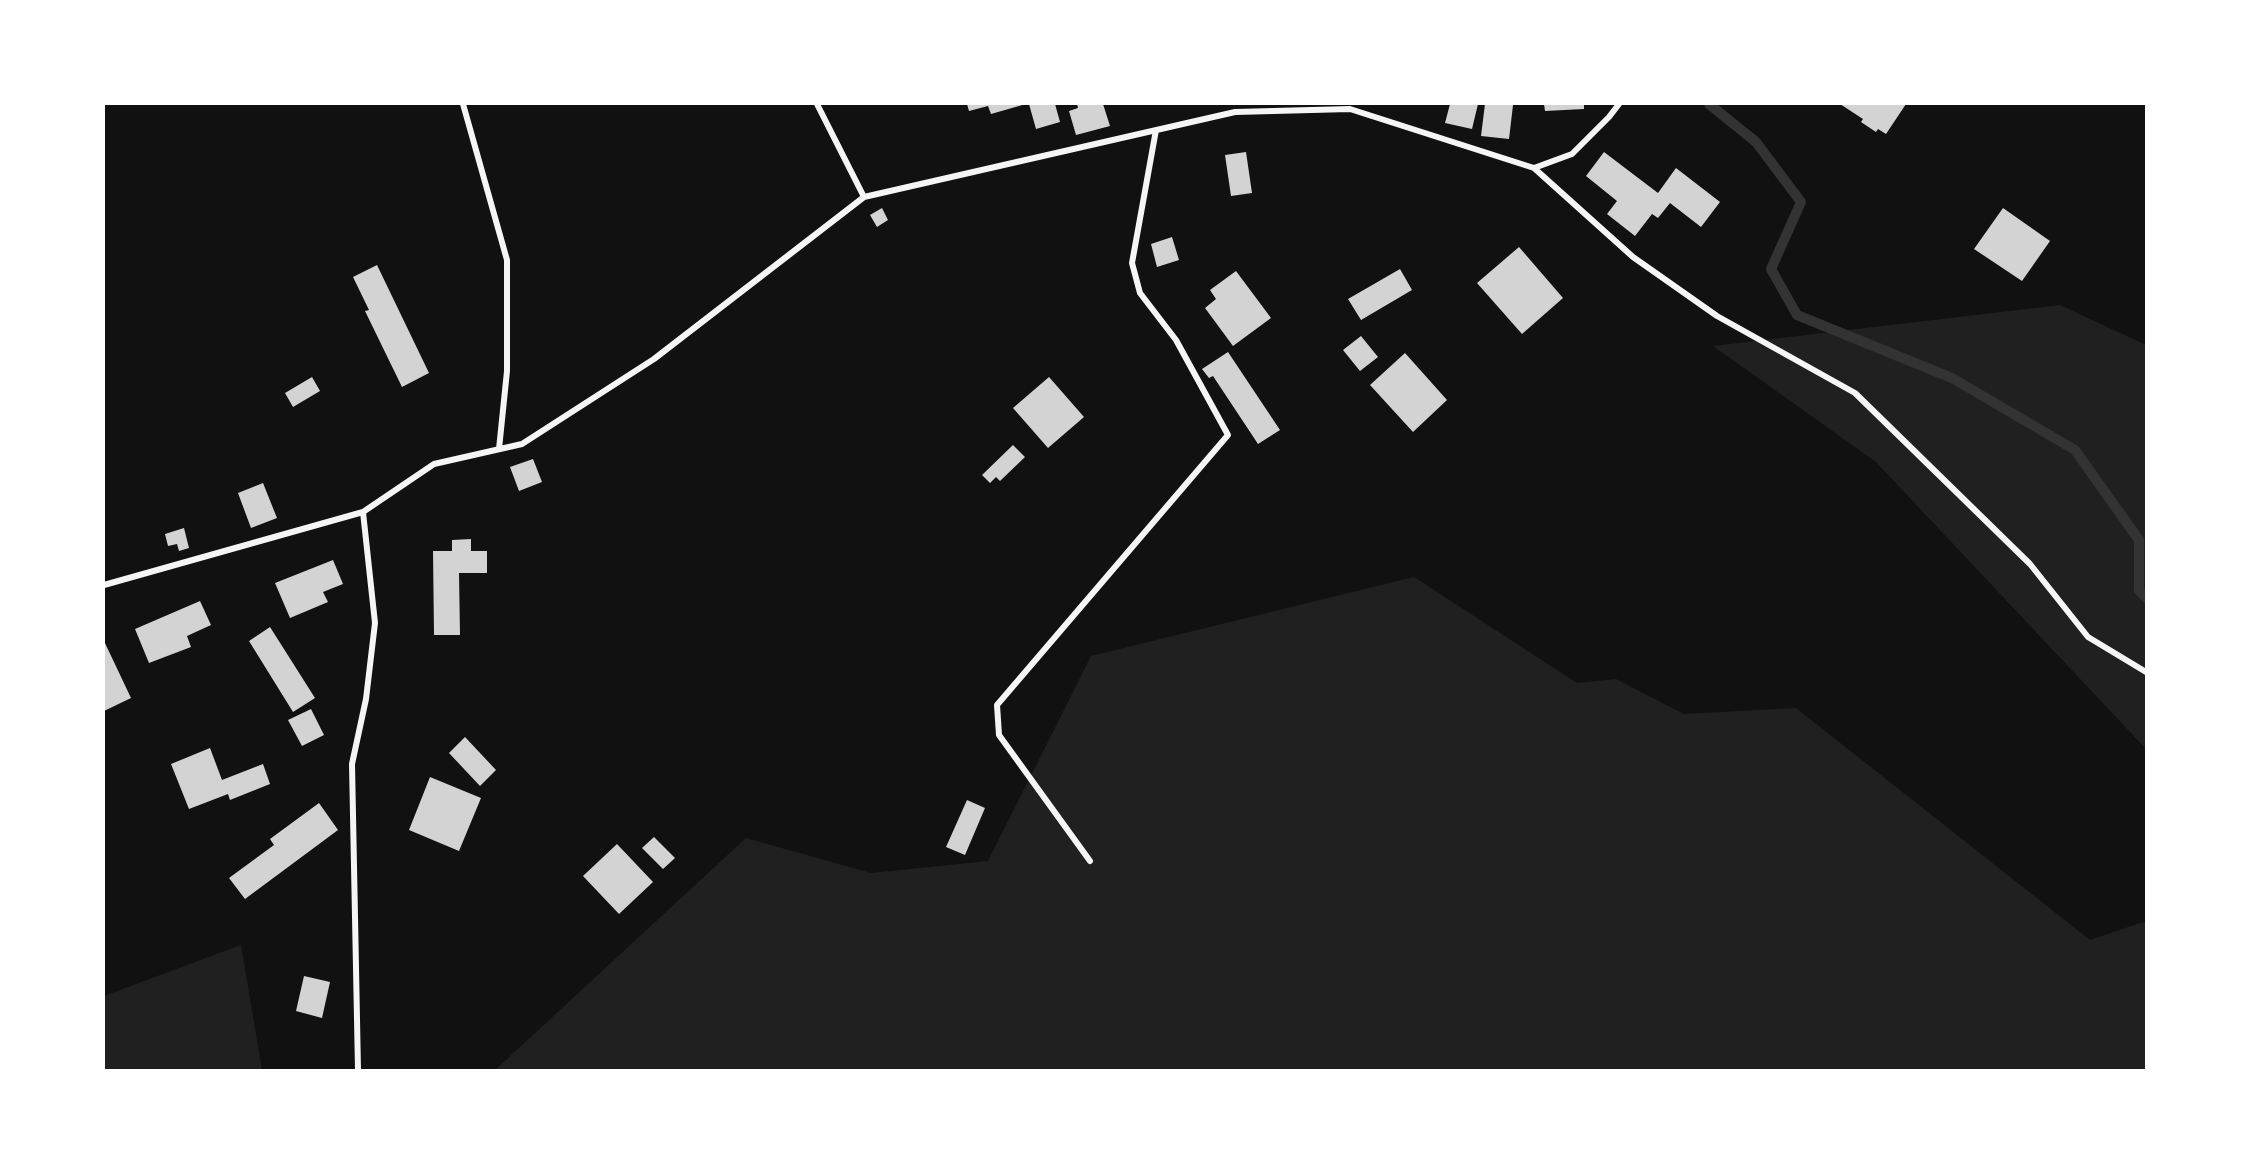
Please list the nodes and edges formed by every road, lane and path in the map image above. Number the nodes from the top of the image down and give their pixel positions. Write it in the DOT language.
graph roads {
  1 [pos="463,104"];
  2 [pos="816,104"];
  3 [pos="1234,104"];
  4 [pos="1619,104"];
  5 [pos="1235,112"];
  6 [pos="1156,130"];
  7 [pos="1534,168"];
  8 [pos="864,197"];
  9 [pos="499,449"];
  10 [pos="363,512"];
  11 [pos="104,585"];
  12 [pos="2146,672"];
  13 [pos="1090,861"];
  14 [pos="358,1071"];
  1 -- 9 [label="street"];
  2 -- 8 [label="street"];
  3 -- 5 [label="street"];
  4 -- 7 [label="street"];
  5 -- 6 [label="street"];
  5 -- 7 [label="street"];
  6 -- 8 [label="street"];
  6 -- 13 [label="street"];
  7 -- 12 [label="street"];
  8 -- 9 [label="street"];
  9 -- 10 [label="street"];
  10 -- 11 [label="street"];
  10 -- 14 [label="street"];
}
